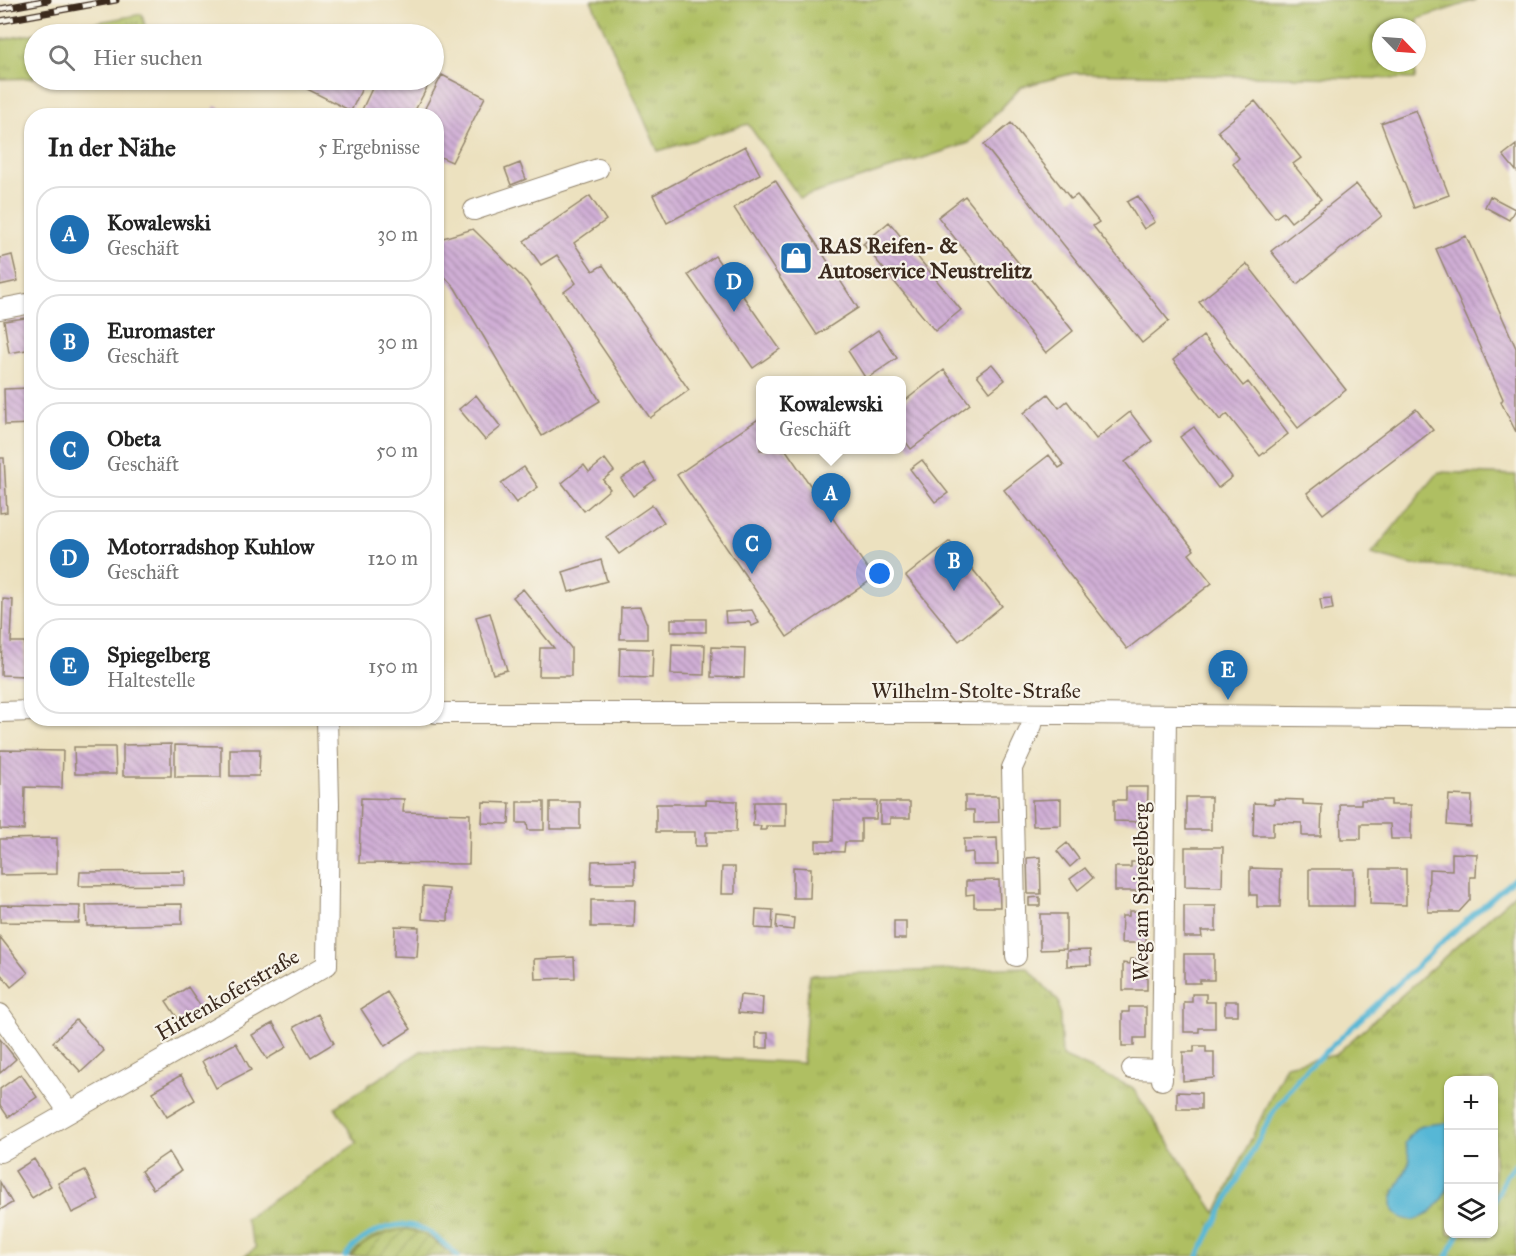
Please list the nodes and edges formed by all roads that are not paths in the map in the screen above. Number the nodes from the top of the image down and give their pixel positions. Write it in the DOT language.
graph roads {
  1 [pos="598,169"];
  2 [pos="474,210"];
  3 [pos="24,304"];
  4 [pos="0,309"];
  5 [pos="24,711"];
  6 [pos="0,712"];
  7 [pos="444,713"];
  8 [pos="1033,714"];
  9 [pos="1166,715"];
  10 [pos="1516,718"];
  11 [pos="327,726"];
  12 [pos="1016,956"];
  13 [pos="0,1014"];
  14 [pos="1132,1069"];
  15 [pos="69,1112"];
  16 [pos="0,1152"];
  1 -- 2 [label="street"];
  3 -- 4 [label="street"];
  5 -- 6 [label="street"];
  7 -- 8 [label="street, Wilhelm-Stolte-Straße"];
  8 -- 9 [label="street, Wilhelm-Stolte-Straße"];
  8 -- 12 [label="street"];
  9 -- 10 [label="street, Wilhelm-Stolte-Straße"];
  9 -- 14 [label="street, Weg am Spiegelberg"];
  11 -- 15 [label="street, Hittenkoferstraße"];
  13 -- 15 [label="street"];
  15 -- 16 [label="street, Hittenkoferstraße"];
}
